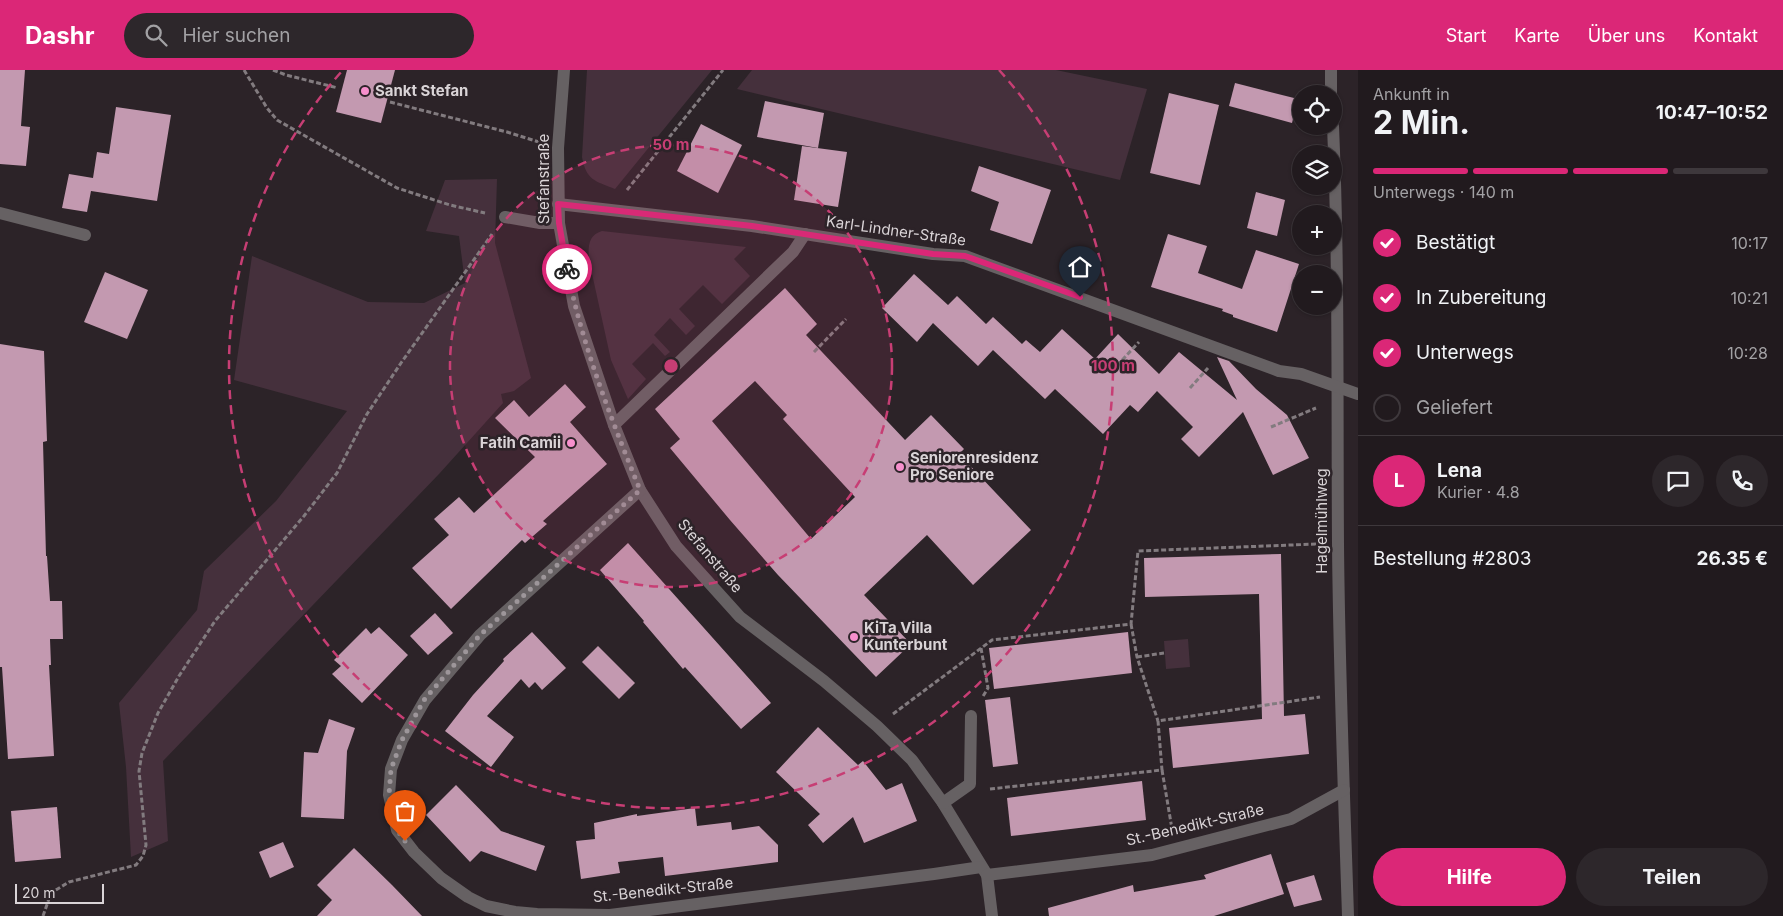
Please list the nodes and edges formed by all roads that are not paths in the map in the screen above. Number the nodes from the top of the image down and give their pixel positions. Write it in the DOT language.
graph roads {
  1 [pos="564,70"];
  2 [pos="1331,70"];
  3 [pos="1331,85"];
  4 [pos="1333,135"];
  5 [pos="558,204"];
  6 [pos="0,213"];
  7 [pos="505,217"];
  8 [pos="559,223"];
  9 [pos="805,234"];
  10 [pos="85,235"];
  11 [pos="1338,393"];
  12 [pos="1358,394"];
  13 [pos="614,425"];
  14 [pos="640,490"];
  15 [pos="972,716"];
  16 [pos="1344,790"];
  17 [pos="943,803"];
  18 [pos="984,871"];
  19 [pos="992,916"];
  20 [pos="1348,916"];
  1 -- 5 [label="street, Stefanstraße"];
  2 -- 3 [label="street"];
  4 -- 11 [label="street, Hagelmühlweg"];
  5 -- 8 [label="street, Stefanstraße"];
  5 -- 9 [label="street, Karl-Lindner-Straße"];
  6 -- 10 [label="street"];
  7 -- 8 [label="street"];
  8 -- 13 [label="street, Stefanstraße"];
  9 -- 11 [label="street, Karl-Lindner-Straße"];
  9 -- 13 [label="street"];
  11 -- 12 [label="street, Karl-Lindner-Straße"];
  11 -- 16 [label="street, Hagelmühlweg"];
  13 -- 14 [label="street, Stefanstraße"];
  14 -- 17 [label="street, Stefanstraße"];
  14 -- 18 [label="street, St.-Benedikt-Straße"];
  15 -- 17 [label="street"];
  16 -- 18 [label="street, St.-Benedikt-Straße"];
  16 -- 20 [label="street, Hagelmühlweg"];
  17 -- 18 [label="street, Stefanstraße"];
  18 -- 19 [label="street, Stefanstraße"];
}
